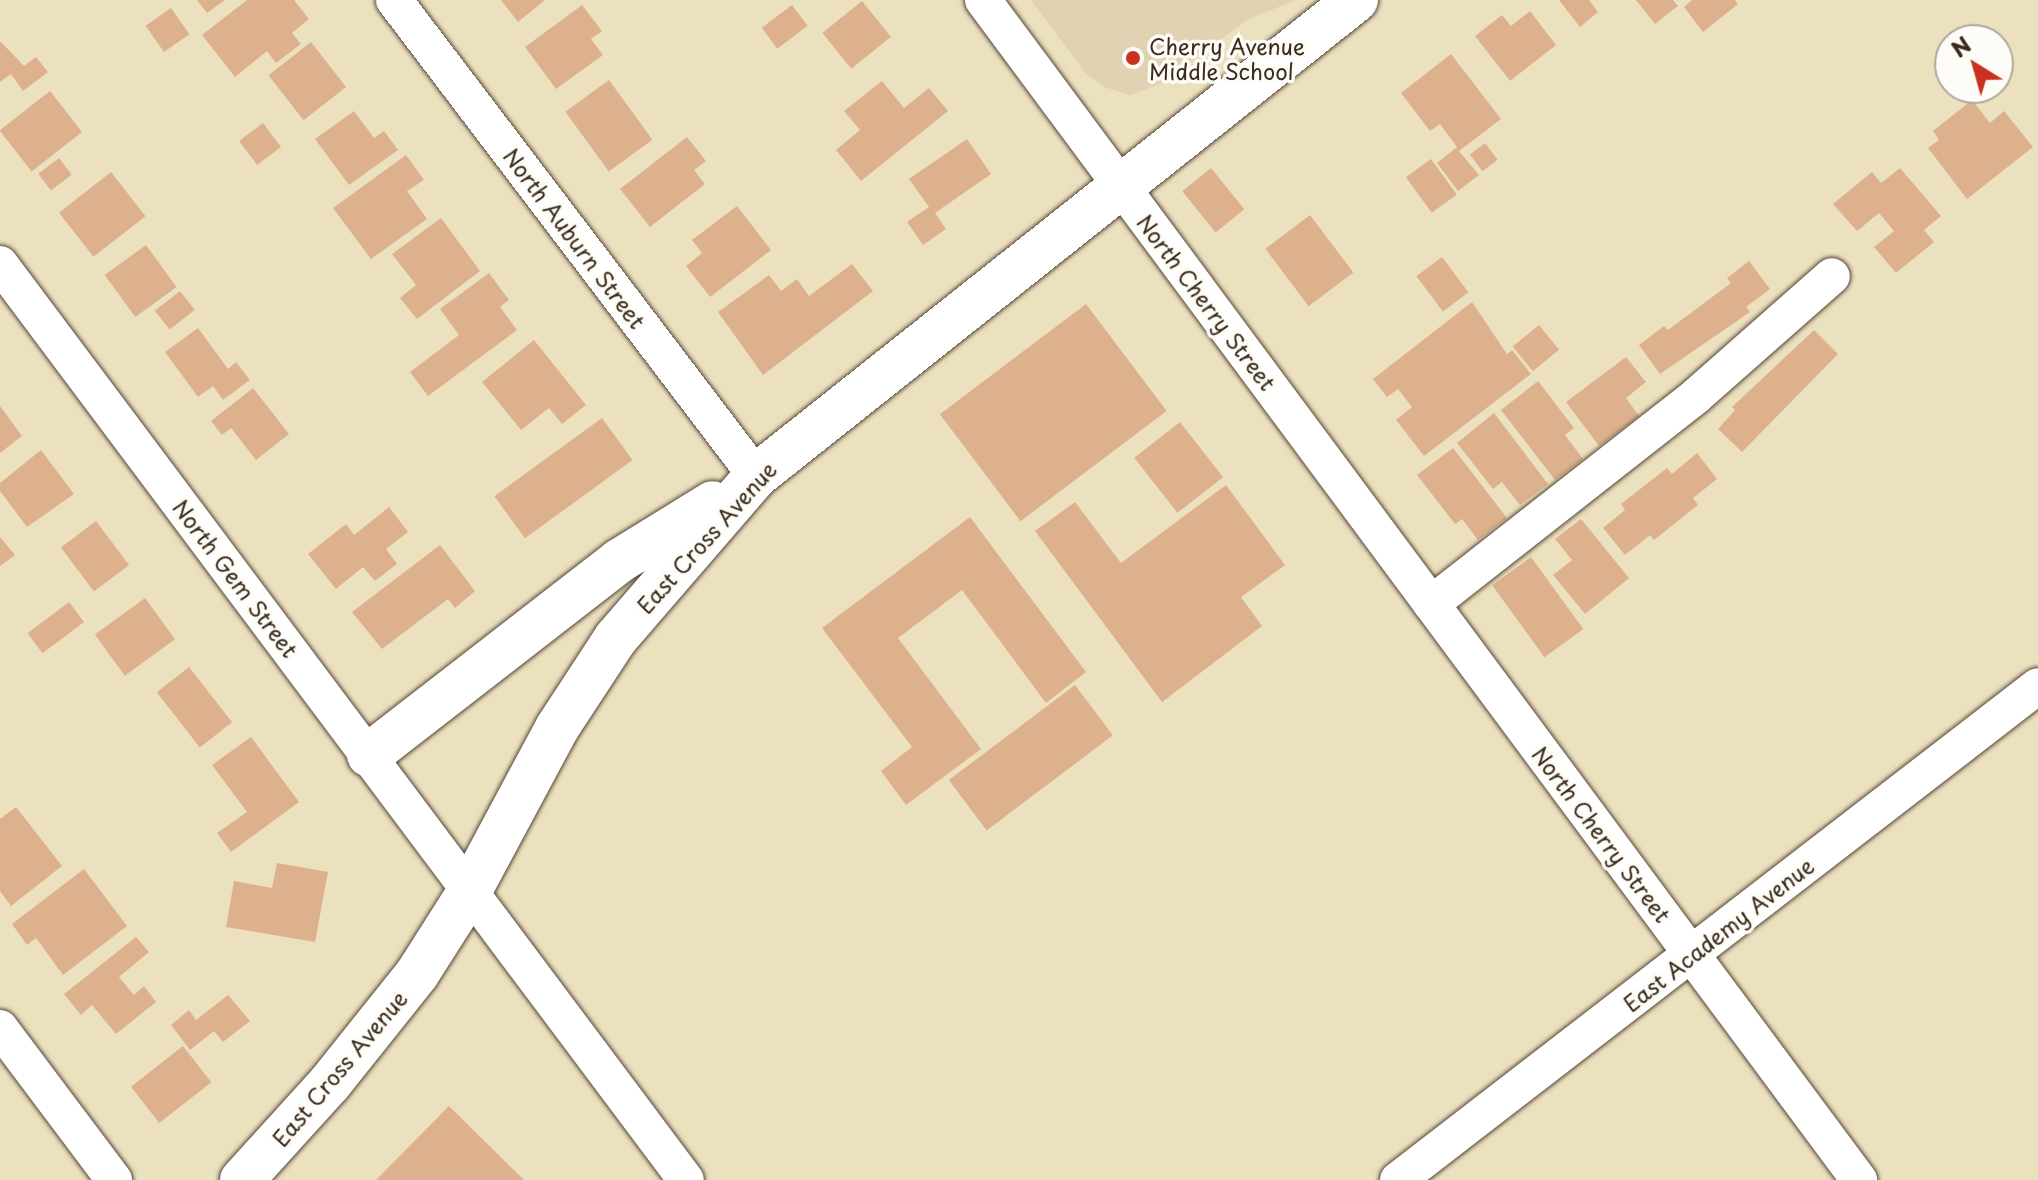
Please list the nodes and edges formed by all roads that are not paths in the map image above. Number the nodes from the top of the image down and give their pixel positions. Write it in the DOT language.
graph roads {
  1 [pos="394,0"];
  2 [pos="983,0"];
  3 [pos="1356,0"];
  4 [pos="1120,185"];
  5 [pos="0,264"];
  6 [pos="1832,276"];
  7 [pos="756,476"];
  8 [pos="1431,604"];
  9 [pos="2038,686"];
  10 [pos="369,755"];
  11 [pos="468,894"];
  12 [pos="1691,955"];
  13 [pos="0,1028"];
  14 [pos="114,1180"];
  15 [pos="242,1180"];
  16 [pos="686,1180"];
  17 [pos="1398,1180"];
  18 [pos="1859,1180"];
  1 -- 7 [label="street, North Auburn Street"];
  2 -- 4 [label="street, North Cherry Street"];
  3 -- 4 [label="street, East Cross Avenue"];
  4 -- 7 [label="street, East Cross Avenue"];
  4 -- 8 [label="street, North Cherry Street"];
  5 -- 10 [label="street, North Gem Street"];
  6 -- 8 [label="street"];
  7 -- 10 [label="street"];
  7 -- 11 [label="street, East Cross Avenue"];
  8 -- 12 [label="street, North Cherry Street"];
  9 -- 12 [label="street, East Academy Avenue"];
  10 -- 11 [label="street, North Gem Street"];
  11 -- 15 [label="street, East Cross Avenue"];
  11 -- 16 [label="street, North Gem Street"];
  12 -- 17 [label="street, East Academy Avenue"];
  12 -- 18 [label="street, North Cherry Street"];
  13 -- 14 [label="street"];
}
